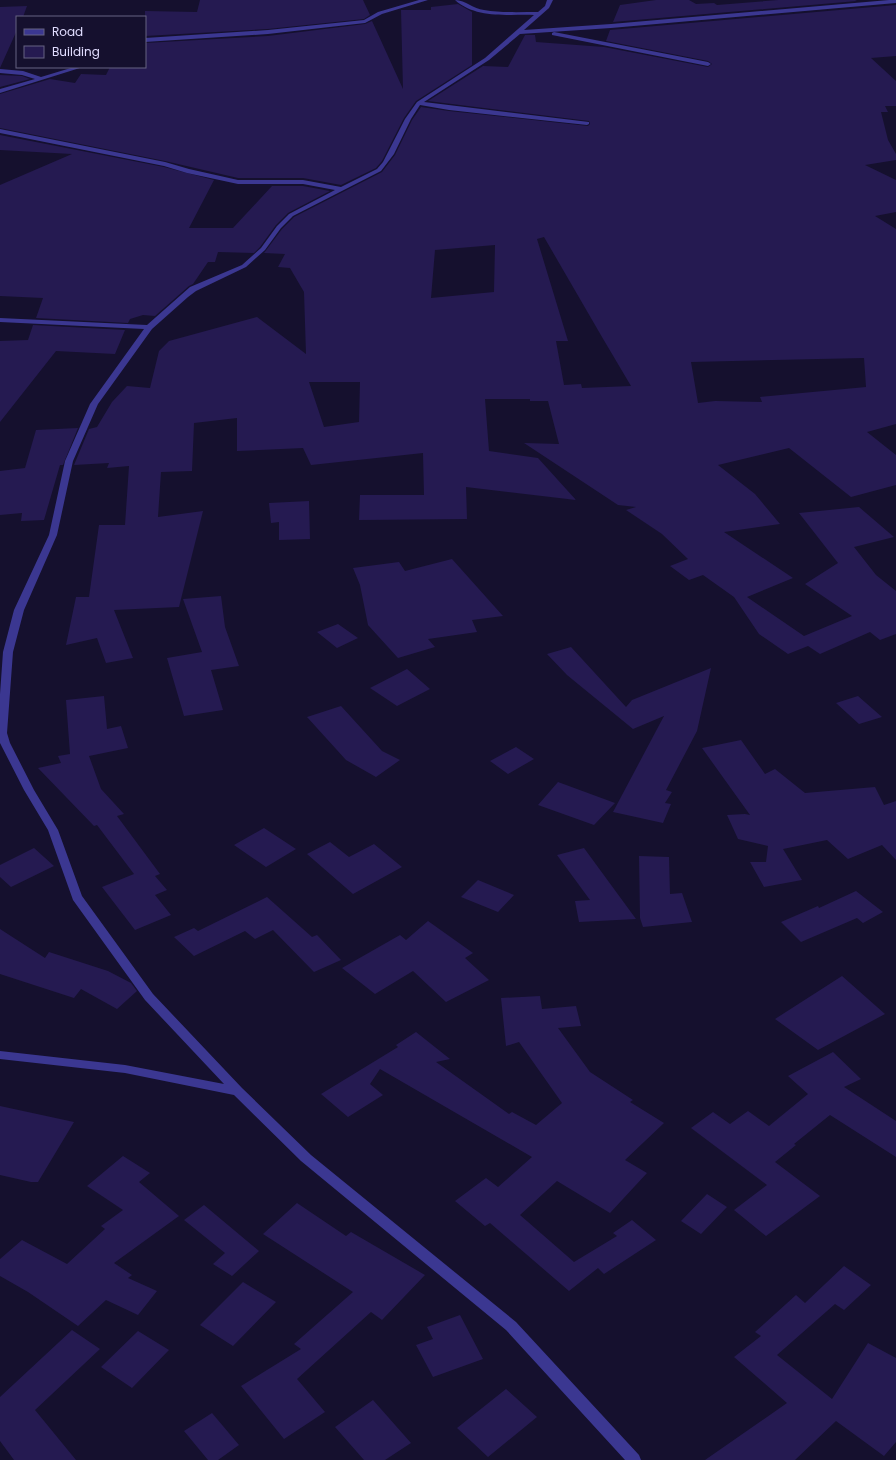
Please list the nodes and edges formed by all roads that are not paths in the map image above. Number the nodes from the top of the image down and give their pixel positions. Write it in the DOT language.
graph roads {
  1 [pos="425,0"];
  2 [pos="458,0"];
  3 [pos="550,0"];
  4 [pos="896,0"];
  5 [pos="538,14"];
  6 [pos="544,31"];
  7 [pos="518,32"];
  8 [pos="146,40"];
  9 [pos="708,64"];
  10 [pos="77,68"];
  11 [pos="0,71"];
  12 [pos="41,79"];
  13 [pos="0,91"];
  14 [pos="419,103"];
  15 [pos="587,123"];
  16 [pos="0,131"];
  17 [pos="341,189"];
  18 [pos="0,320"];
  19 [pos="149,327"];
  20 [pos="0,1055"];
  21 [pos="238,1091"];
  22 [pos="634,1460"];
  1 -- 8 [label="street"];
  2 -- 5 [label="street"];
  3 -- 5 [label="street"];
  4 -- 6 [label="street"];
  5 -- 7 [label="street"];
  6 -- 7 [label="street"];
  6 -- 9 [label="street"];
  7 -- 14 [label="street"];
  10 -- 12 [label="street"];
  11 -- 12 [label="street"];
  12 -- 13 [label="street"];
  14 -- 15 [label="street"];
  14 -- 17 [label="street"];
  16 -- 17 [label="street"];
  17 -- 19 [label="street"];
  18 -- 19 [label="street"];
  19 -- 21 [label="street"];
  20 -- 21 [label="street"];
  21 -- 22 [label="street"];
}
